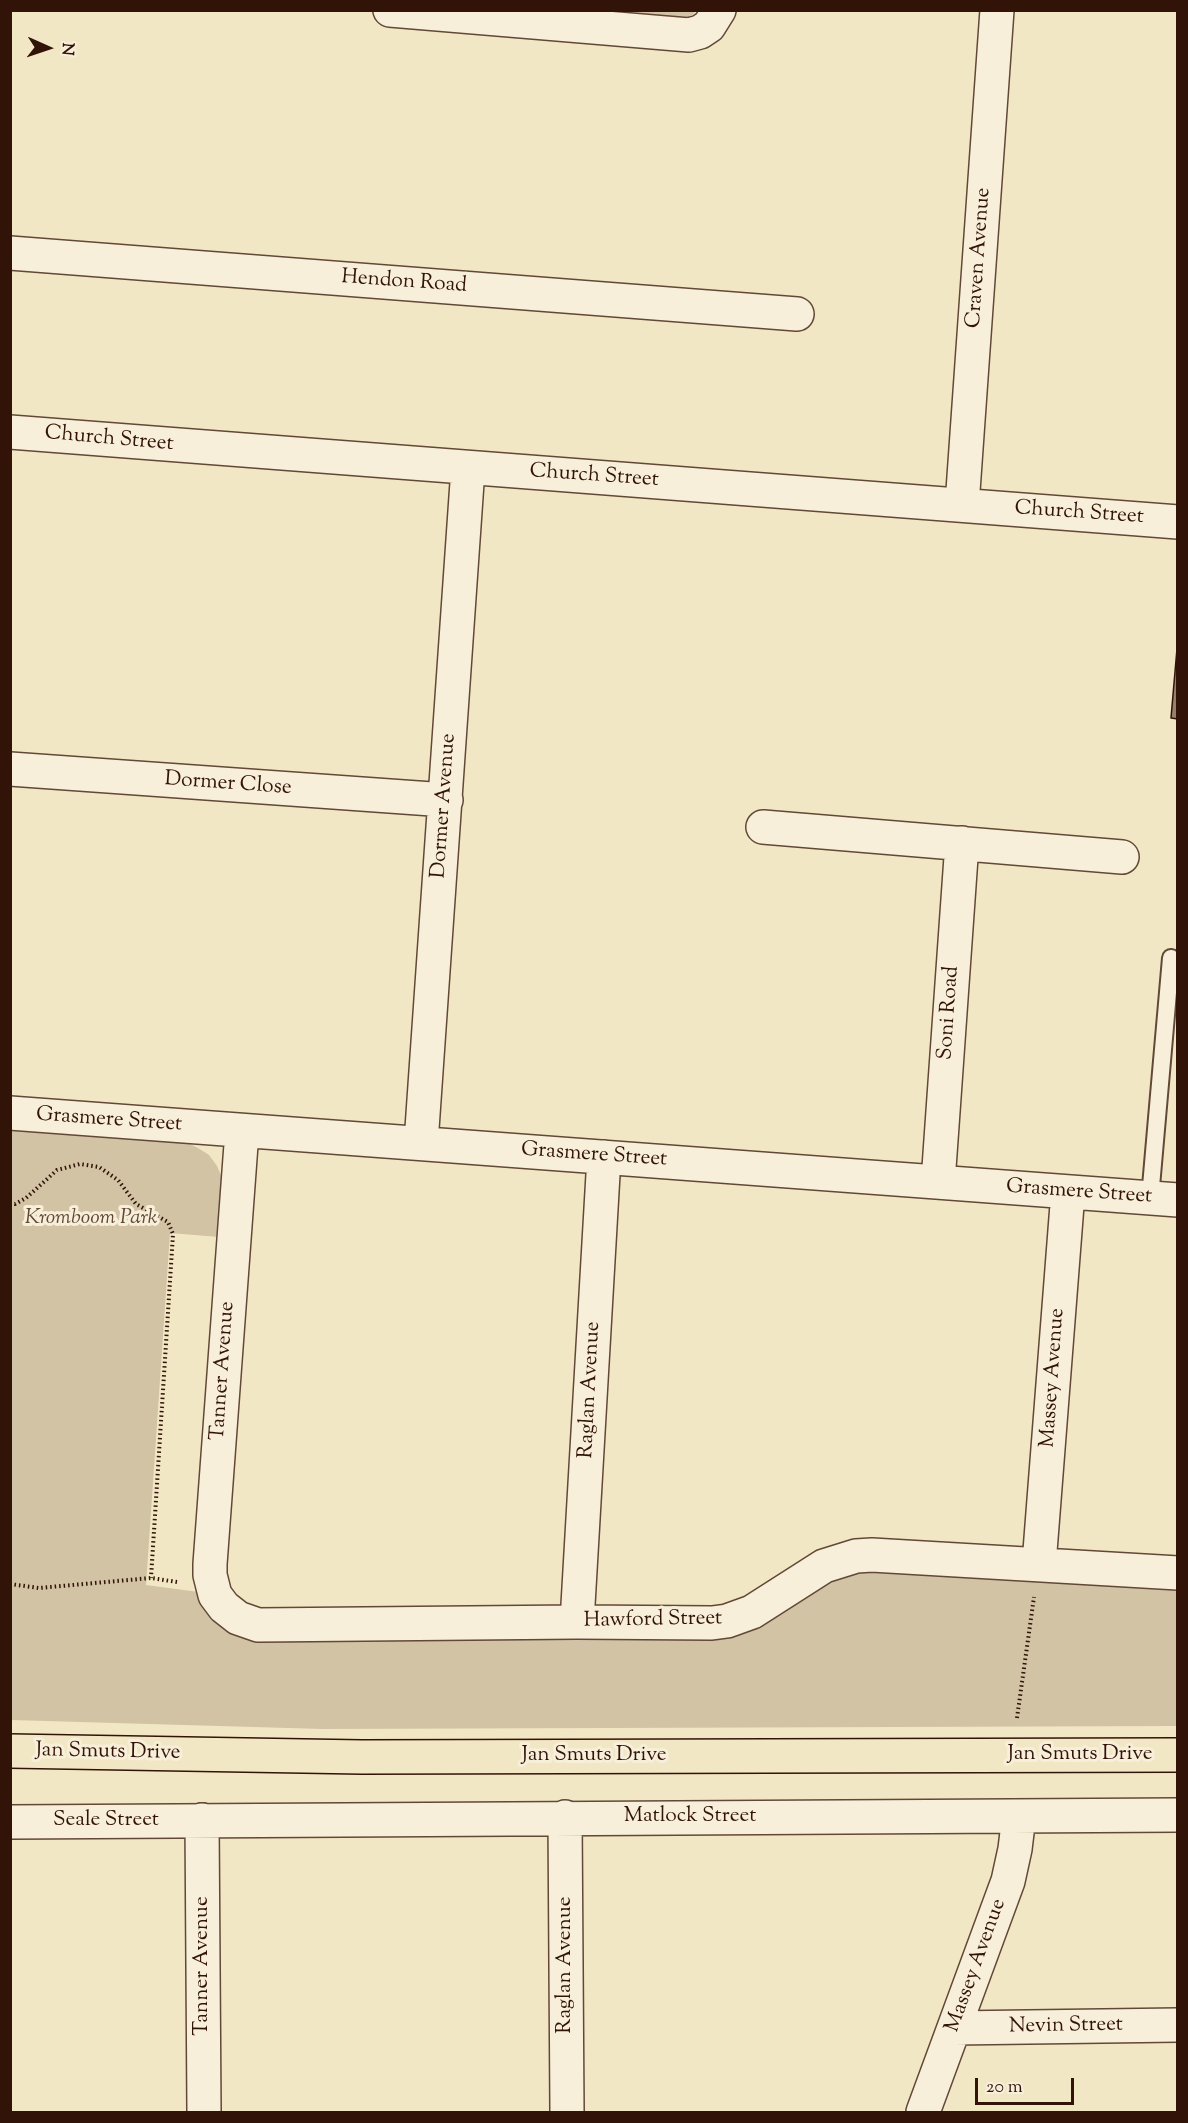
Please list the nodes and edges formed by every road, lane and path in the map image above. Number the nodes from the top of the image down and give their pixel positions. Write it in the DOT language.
graph roads {
  1 [pos="390,10"];
  2 [pos="719,10"];
  3 [pos="997,10"];
  4 [pos="10,253"];
  5 [pos="797,314"];
  6 [pos="10,432"];
  7 [pos="468,468"];
  8 [pos="962,505"];
  9 [pos="1178,522"];
  10 [pos="10,769"];
  11 [pos="446,800"];
  12 [pos="763,827"];
  13 [pos="962,843"];
  14 [pos="1122,857"];
  15 [pos="1171,958"];
  16 [pos="10,1113"];
  17 [pos="242,1131"];
  18 [pos="422,1143"];
  19 [pos="604,1157"];
  20 [pos="938,1182"];
  21 [pos="1068,1192"];
  22 [pos="1164,1199"];
  23 [pos="10,1203"];
  24 [pos="1039,1564"];
  25 [pos="1178,1573"];
  26 [pos="10,1584"];
  27 [pos="224,1607"];
  28 [pos="577,1622"];
  29 [pos="1017,1718"];
  30 [pos="10,1752"];
  31 [pos="1178,1755"];
  32 [pos="1178,1815"];
  33 [pos="1019,1816"];
  34 [pos="565,1817"];
  35 [pos="202,1820"];
  36 [pos="10,1822"];
  37 [pos="1178,2025"];
  38 [pos="954,2028"];
  39 [pos="204,2112"];
  40 [pos="567,2112"];
  41 [pos="923,2112"];
  1 -- 2 [label="street"];
  3 -- 8 [label="street, Craven Avenue"];
  4 -- 5 [label="street, Hendon Road"];
  6 -- 7 [label="street, Church Street"];
  7 -- 8 [label="street, Church Street"];
  7 -- 11 [label="street, Dormer Avenue"];
  8 -- 9 [label="street, Church Street"];
  10 -- 11 [label="street, Dormer Close"];
  11 -- 18 [label="street, Dormer Avenue"];
  12 -- 13 [label="street"];
  13 -- 14 [label="street"];
  13 -- 20 [label="street, Soni Road"];
  15 -- 22 [label="lane"];
  16 -- 17 [label="street, Grasmere Street"];
  17 -- 18 [label="street, Grasmere Street"];
  17 -- 27 [label="street, Tanner Avenue"];
  18 -- 19 [label="street, Grasmere Street"];
  19 -- 20 [label="street, Grasmere Street"];
  19 -- 28 [label="street, Raglan Avenue"];
  20 -- 21 [label="street, Grasmere Street"];
  21 -- 22 [label="street, Grasmere Street"];
  21 -- 24 [label="street, Massey Avenue"];
  23 -- 26 [label="path"];
  24 -- 25 [label="street, Hawford Street"];
  24 -- 28 [label="street, Hawford Street"];
  24 -- 29 [label="path"];
  27 -- 28 [label="street, Hawford Street"];
  30 -- 31 [label="main road, Jan Smuts Drive"];
  32 -- 33 [label="street, Matlock Street"];
  33 -- 34 [label="street, Matlock Street"];
  33 -- 38 [label="street, Massey Avenue"];
  34 -- 35 [label="street, Matlock Street"];
  34 -- 40 [label="street, Raglan Avenue"];
  35 -- 36 [label="street, Seale Street"];
  35 -- 39 [label="street, Tanner Avenue"];
  37 -- 38 [label="street, Nevin Street"];
  38 -- 41 [label="street, Massey Avenue"];
}
